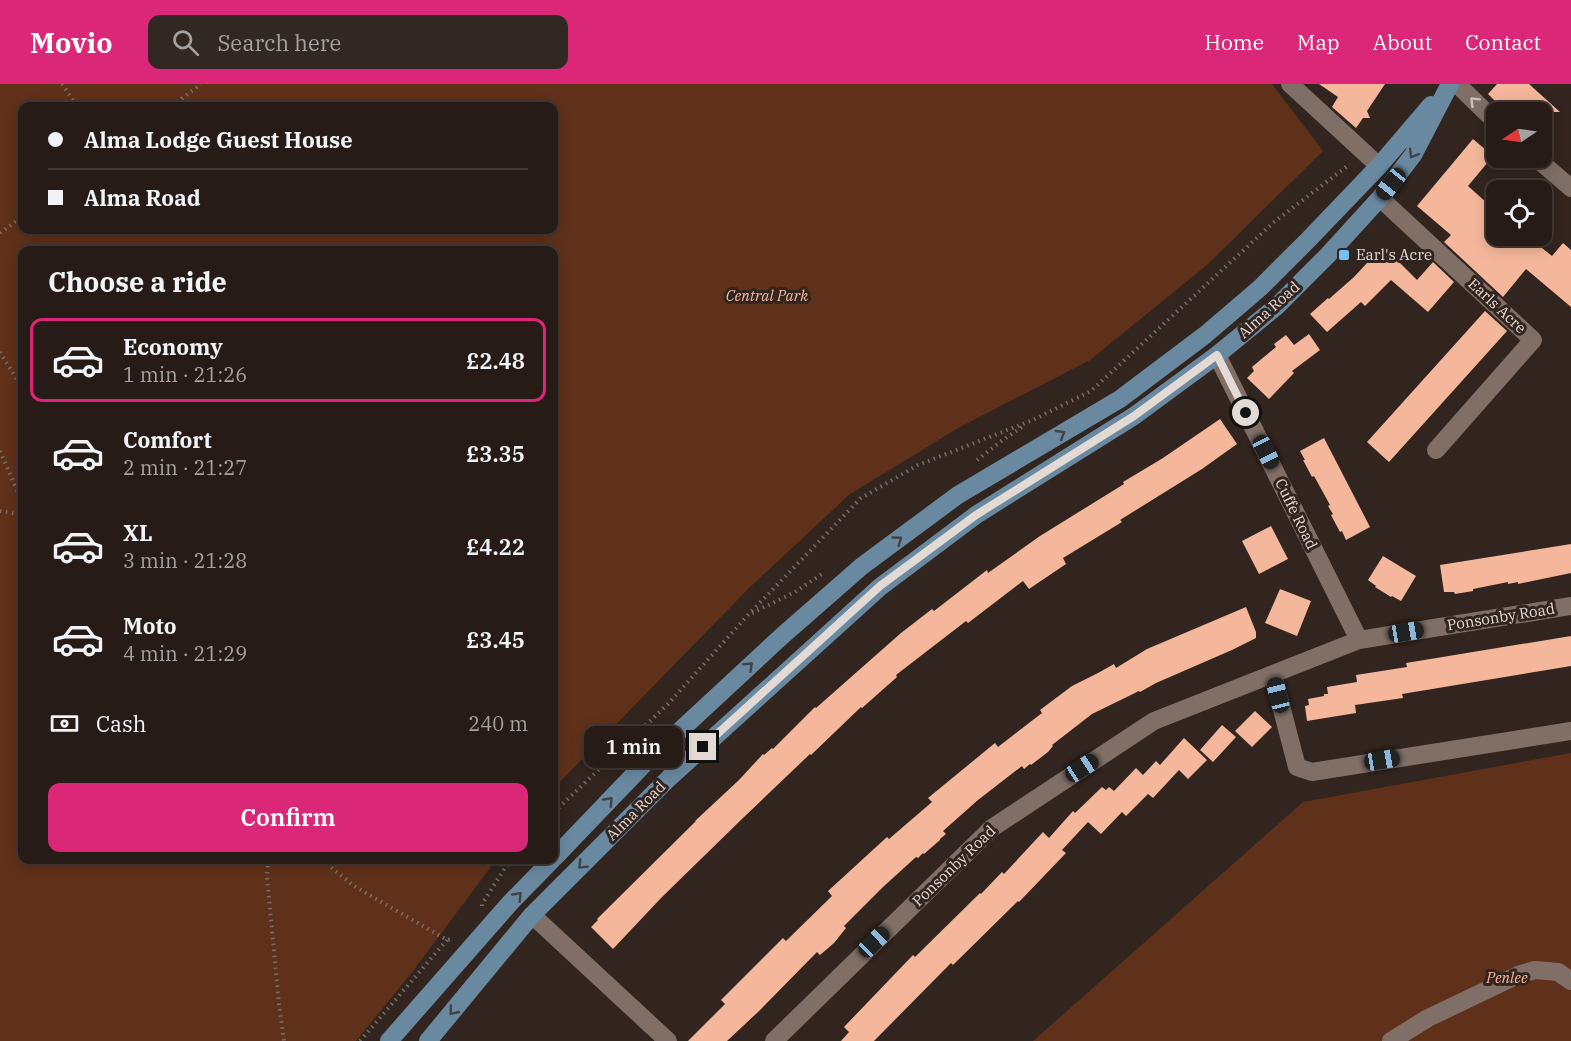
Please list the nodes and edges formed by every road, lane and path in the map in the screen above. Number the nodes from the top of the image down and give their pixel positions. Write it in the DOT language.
graph roads {
  1 [pos="62,84"];
  2 [pos="201,84"];
  3 [pos="1290,84"];
  4 [pos="1449,84"];
  5 [pos="1457,84"];
  6 [pos="74,102"];
  7 [pos="177,102"];
  8 [pos="1486,113"];
  9 [pos="1364,153"];
  10 [pos="1379,166"];
  11 [pos="1552,168"];
  12 [pos="1568,178"];
  13 [pos="1380,198"];
  14 [pos="18,220"];
  15 [pos="0,233"];
  16 [pos="0,352"];
  17 [pos="1217,355"];
  18 [pos="18,381"];
  19 [pos="0,450"];
  20 [pos="1436,450"];
  21 [pos="18,493"];
  22 [pos="0,512"];
  23 [pos="18,514"];
  24 [pos="1571,606"];
  25 [pos="1359,640"];
  26 [pos="1273,675"];
  27 [pos="1571,731"];
  28 [pos="558,808"];
  29 [pos="558,854"];
  30 [pos="268,864"];
  31 [pos="327,864"];
  32 [pos="548,864"];
  33 [pos="532,915"];
  34 [pos="484,933"];
  35 [pos="447,940"];
  36 [pos="1571,981"];
  37 [pos="396,1038"];
  38 [pos="284,1041"];
  39 [pos="360,1041"];
  40 [pos="428,1041"];
  41 [pos="669,1041"];
  42 [pos="774,1041"];
  43 [pos="1391,1041"];
  1 -- 6 [label="path"];
  2 -- 7 [label="path"];
  3 -- 9 [label="street"];
  4 -- 10 [label="main road, Alma Road"];
  4 -- 13 [label="main road, Alma Road, one-way"];
  8 -- 5 [label="street, one-way"];
  9 -- 10 [label="street"];
  9 -- 28 [label="path"];
  29 -- 10 [label="main road, Alma Road, one-way"];
  11 -- 12 [label="street"];
  13 -- 17 [label="main road, Alma Road"];
  13 -- 20 [label="street, Earls Acre"];
  14 -- 15 [label="path"];
  16 -- 18 [label="path"];
  17 -- 25 [label="street, Cuffe Road"];
  17 -- 33 [label="main road, Alma Road, one-way"];
  19 -- 21 [label="path"];
  22 -- 23 [label="path"];
  24 -- 25 [label="street, Ponsonby Road"];
  25 -- 26 [label="street, Ponsonby Road"];
  26 -- 27 [label="street"];
  26 -- 42 [label="street, Ponsonby Road"];
  30 -- 38 [label="path"];
  31 -- 35 [label="path"];
  34 -- 32 [label="main road, Alma Road, one-way"];
  33 -- 40 [label="main road, Alma Road, one-way"];
  33 -- 41 [label="street"];
  34 -- 35 [label="path"];
  34 -- 37 [label="main road, Alma Road"];
  35 -- 39 [label="path"];
  36 -- 43 [label="street"];
}
